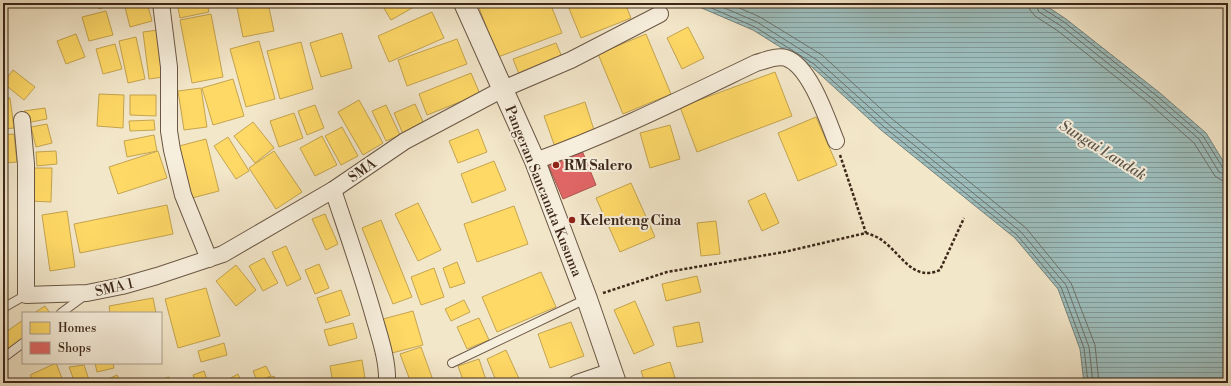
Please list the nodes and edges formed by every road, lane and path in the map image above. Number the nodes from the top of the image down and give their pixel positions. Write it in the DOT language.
graph roads {
  1 [pos="161,3"];
  2 [pos="464,3"];
  3 [pos="660,14"];
  4 [pos="503,89"];
  5 [pos="22,120"];
  6 [pos="836,141"];
  7 [pos="535,161"];
  8 [pos="334,190"];
  9 [pos="964,218"];
  10 [pos="866,233"];
  11 [pos="216,257"];
  12 [pos="87,293"];
  13 [pos="26,296"];
  14 [pos="587,298"];
  15 [pos="3,308"];
  16 [pos="62,312"];
  17 [pos="22,344"];
  18 [pos="3,358"];
  19 [pos="452,363"];
  20 [pos="614,377"];
  21 [pos="387,383"];
  22 [pos="577,383"];
  1 -- 11 [label="street"];
  2 -- 4 [label="street, Pangeran Sancanata Kusuma"];
  3 -- 4 [label="street, SMA"];
  4 -- 7 [label="street, Pangeran Sancanata Kusuma"];
  4 -- 8 [label="street, SMA"];
  5 -- 13 [label="street"];
  6 -- 7 [label="street"];
  6 -- 10 [label="path"];
  7 -- 14 [label="street, Pangeran Sancanata Kusuma"];
  8 -- 11 [label="street, SMA"];
  8 -- 21 [label="street"];
  9 -- 10 [label="path"];
  10 -- 14 [label="path"];
  11 -- 12 [label="street, SMA 1"];
  12 -- 13 [label="street, SMA 1"];
  12 -- 16 [label="lane"];
  13 -- 15 [label="lane, SMA 1"];
  14 -- 19 [label="lane"];
  14 -- 20 [label="street, Pangeran Sancanata Kusuma"];
  17 -- 18 [label="lane"];
  20 -- 22 [label="street"];
}
